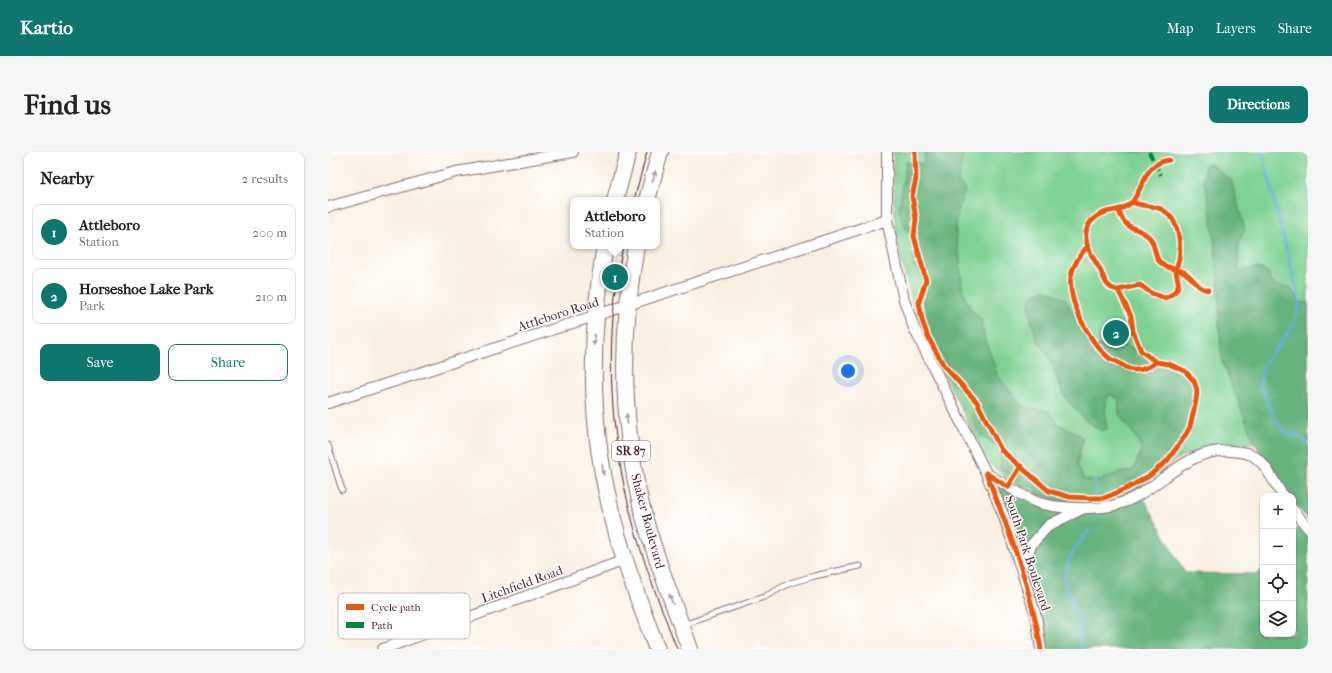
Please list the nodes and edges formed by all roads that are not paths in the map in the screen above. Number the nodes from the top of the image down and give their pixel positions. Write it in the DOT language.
graph roads {
  1 [pos="573,152"];
  2 [pos="628,152"];
  3 [pos="660,152"];
  4 [pos="887,152"];
  5 [pos="616,197"];
  6 [pos="648,197"];
  7 [pos="328,207"];
  8 [pos="887,220"];
  9 [pos="604,249"];
  10 [pos="636,249"];
  11 [pos="628,304"];
  12 [pos="594,316"];
  13 [pos="328,403"];
  14 [pos="328,445"];
  15 [pos="986,473"];
  16 [pos="342,490"];
  17 [pos="1281,493"];
  18 [pos="1082,509"];
  19 [pos="1296,514"];
  20 [pos="1308,528"];
  21 [pos="625,560"];
  22 [pos="860,566"];
  23 [pos="1021,566"];
  24 [pos="470,617"];
  25 [pos="681,626"];
  26 [pos="410,639"];
  27 [pos="383,649"];
  28 [pos="657,649"];
  29 [pos="690,649"];
  30 [pos="1041,649"];
  1 -- 7 [label="street"];
  2 -- 5 [label="main road"];
  6 -- 3 [label="main road, one-way"];
  4 -- 8 [label="street, South Park Boulevard"];
  8 -- 11 [label="street, Attleboro Road"];
  8 -- 15 [label="street, South Park Boulevard"];
  9 -- 12 [label="main road, SR 87"];
  10 -- 11 [label="main road, Shaker Boulevard / SR 87"];
  11 -- 12 [label="street, Attleboro Road"];
  25 -- 11 [label="main road, Shaker Boulevard / SR 87, one-way"];
  12 -- 13 [label="street, Attleboro Road"];
  12 -- 21 [label="main road, SR 87, one-way"];
  14 -- 16 [label="lane"];
  15 -- 18 [label="street"];
  15 -- 23 [label="street, South Park Boulevard"];
  17 -- 18 [label="street"];
  18 -- 23 [label="street"];
  19 -- 20 [label="street"];
  21 -- 24 [label="street, Litchfield Road"];
  21 -- 28 [label="main road, SR 87"];
  22 -- 25 [label="lane"];
  23 -- 30 [label="street, South Park Boulevard"];
  25 -- 29 [label="main road, Shaker Boulevard / SR 87"];
  26 -- 27 [label="street, Litchfield Road"];
}
